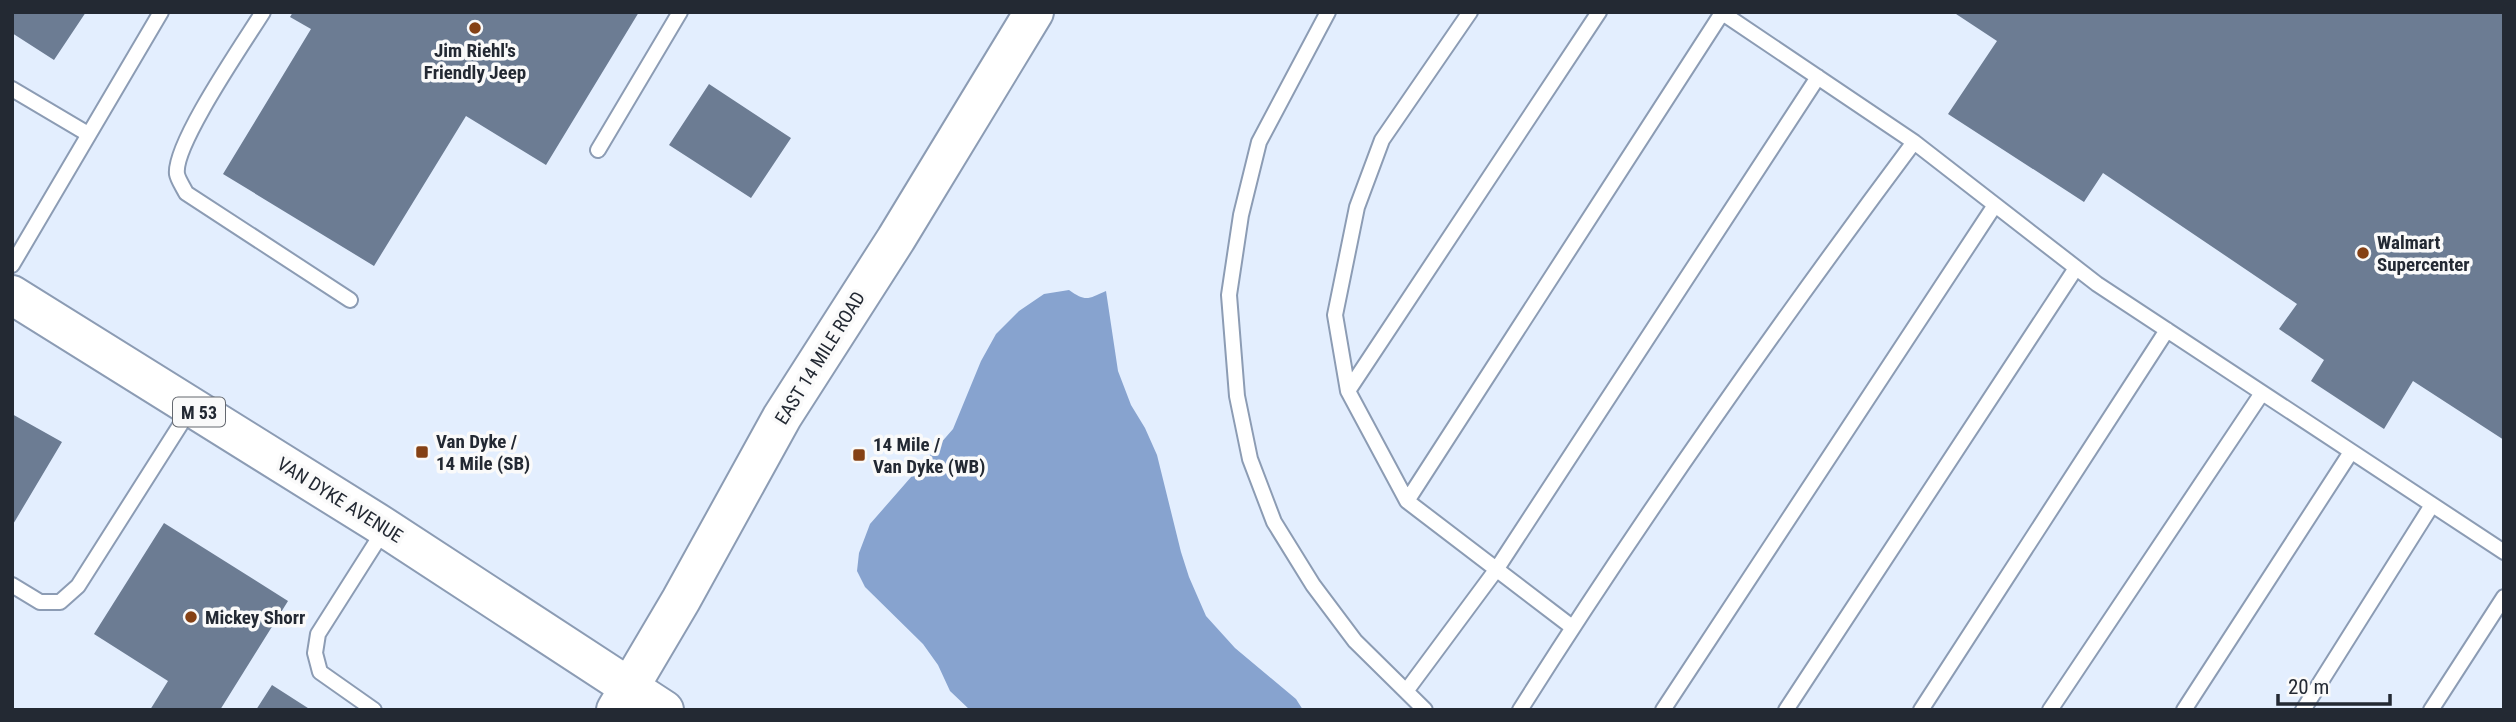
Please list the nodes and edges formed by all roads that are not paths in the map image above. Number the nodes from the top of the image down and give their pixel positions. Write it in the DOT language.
graph roads {
  1 [pos="161,12"];
  2 [pos="263,12"];
  3 [pos="680,12"];
  4 [pos="1034,12"];
  5 [pos="1328,12"];
  6 [pos="1470,12"];
  7 [pos="1599,12"];
  8 [pos="1722,13"];
  9 [pos="1818,77"];
  10 [pos="12,89"];
  11 [pos="88,134"];
  12 [pos="1914,142"];
  13 [pos="598,150"];
  14 [pos="1995,205"];
  15 [pos="12,265"];
  16 [pos="2076,268"];
  17 [pos="12,295"];
  18 [pos="350,300"];
  19 [pos="2167,330"];
  20 [pos="1349,391"];
  21 [pos="2262,393"];
  22 [pos="192,407"];
  23 [pos="2351,452"];
  24 [pos="1407,501"];
  25 [pos="2432,505"];
  26 [pos="385,528"];
  27 [pos="2504,552"];
  28 [pos="1496,570"];
  29 [pos="12,585"];
  30 [pos="2504,597"];
  31 [pos="1572,627"];
  32 [pos="1407,690"];
  33 [pos="622,698"];
  34 [pos="374,710"];
  35 [pos="664,710"];
  36 [pos="1425,710"];
  37 [pos="1520,710"];
  38 [pos="1663,710"];
  39 [pos="1786,710"];
  40 [pos="1921,710"];
  41 [pos="2050,710"];
  42 [pos="2184,710"];
  43 [pos="2303,710"];
  44 [pos="2431,710"];
  1 -- 11 [label="lane"];
  2 -- 18 [label="lane"];
  3 -- 13 [label="lane"];
  4 -- 33 [label="main road, EAST 14 MILE ROAD"];
  5 -- 32 [label="lane"];
  6 -- 20 [label="lane"];
  7 -- 20 [label="lane"];
  8 -- 9 [label="lane"];
  8 -- 24 [label="lane"];
  9 -- 12 [label="lane"];
  9 -- 28 [label="lane"];
  10 -- 11 [label="lane"];
  11 -- 15 [label="lane"];
  12 -- 14 [label="lane"];
  12 -- 31 [label="lane"];
  14 -- 16 [label="lane"];
  14 -- 38 [label="lane"];
  16 -- 19 [label="lane"];
  16 -- 39 [label="lane"];
  17 -- 22 [label="main road, VAN DYKE AVENUE / M 53"];
  19 -- 21 [label="lane"];
  19 -- 40 [label="lane"];
  20 -- 24 [label="lane"];
  21 -- 23 [label="lane"];
  21 -- 41 [label="lane"];
  22 -- 26 [label="main road, VAN DYKE AVENUE / M 53"];
  22 -- 29 [label="lane"];
  23 -- 25 [label="lane"];
  23 -- 42 [label="lane"];
  24 -- 28 [label="lane"];
  25 -- 27 [label="lane"];
  25 -- 43 [label="lane"];
  26 -- 33 [label="main road, VAN DYKE AVENUE / M 53"];
  26 -- 34 [label="lane"];
  28 -- 31 [label="lane"];
  28 -- 32 [label="lane"];
  30 -- 44 [label="lane"];
  31 -- 37 [label="lane"];
  32 -- 36 [label="lane"];
  33 -- 35 [label="main road, VAN DYKE AVENUE / M 53"];
}
